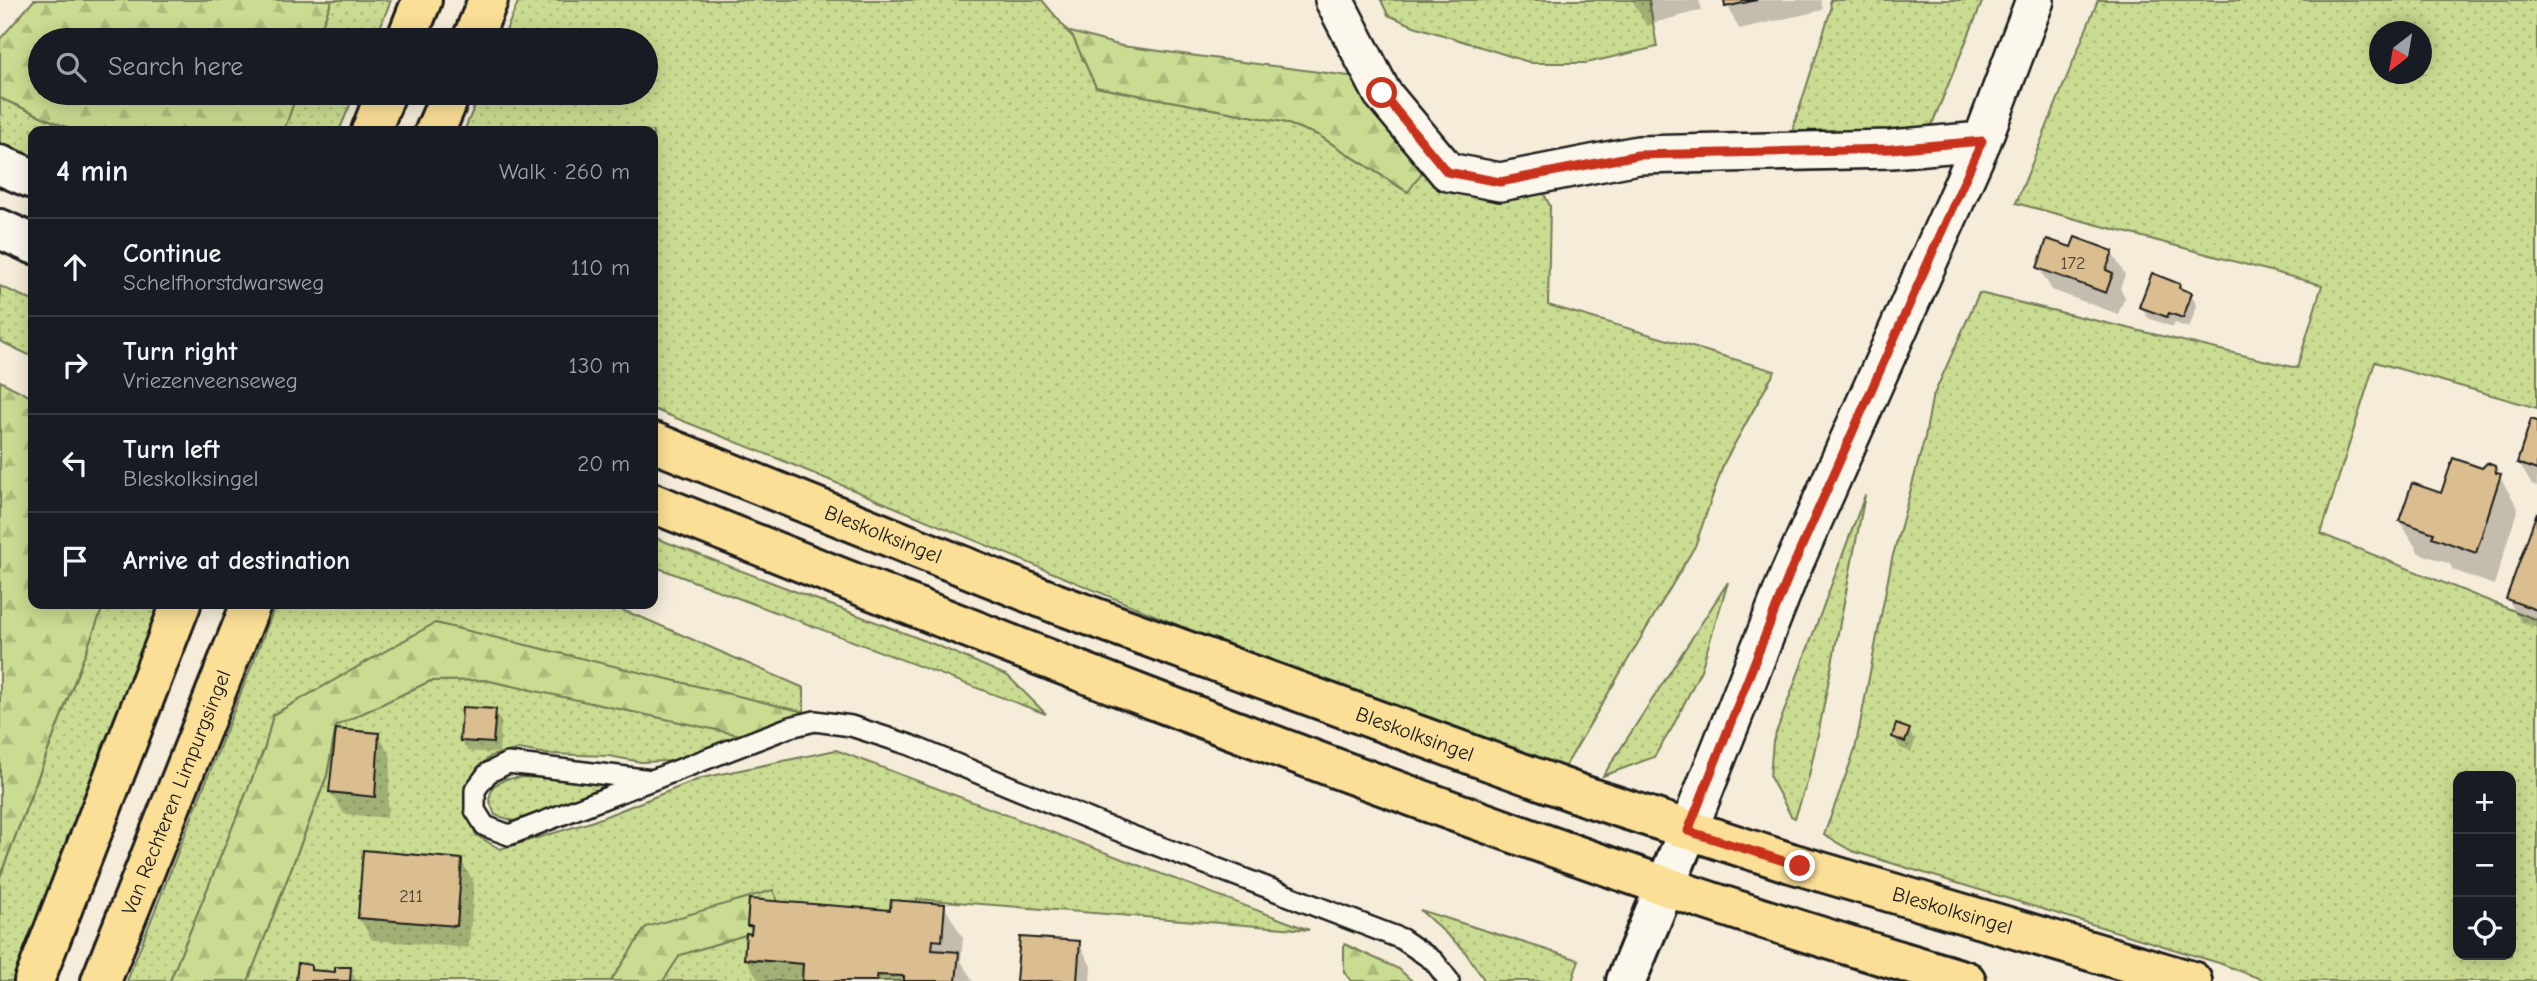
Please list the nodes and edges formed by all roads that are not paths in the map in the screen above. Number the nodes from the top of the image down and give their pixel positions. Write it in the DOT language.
graph roads {
  1 [pos="422,0"];
  2 [pos="488,0"];
  3 [pos="1334,0"];
  4 [pos="2035,0"];
  5 [pos="411,28"];
  6 [pos="477,28"];
  7 [pos="381,105"];
  8 [pos="446,105"];
  9 [pos="373,126"];
  10 [pos="437,126"];
  11 [pos="1982,141"];
  12 [pos="0,165"];
  13 [pos="28,177"];
  14 [pos="0,229"];
  15 [pos="28,242"];
  16 [pos="658,444"];
  17 [pos="658,505"];
  18 [pos="179,609"];
  19 [pos="249,609"];
  20 [pos="652,780"];
  21 [pos="1688,831"];
  22 [pos="1664,886"];
  23 [pos="34,981"];
  24 [pos="101,981"];
  25 [pos="1449,981"];
  26 [pos="1626,981"];
  27 [pos="1966,981"];
  28 [pos="2192,981"];
  1 -- 5 [label="main road"];
  2 -- 6 [label="main road"];
  3 -- 11 [label="street"];
  4 -- 11 [label="street"];
  7 -- 9 [label="main road"];
  8 -- 10 [label="main road"];
  11 -- 21 [label="street"];
  12 -- 13 [label="street"];
  14 -- 15 [label="street"];
  16 -- 21 [label="main road, Bleskolksingel"];
  17 -- 22 [label="main road"];
  18 -- 23 [label="main road"];
  19 -- 24 [label="main road, Van Rechteren Limpurgsingel"];
  20 -- 20 [label="lane"];
  20 -- 25 [label="lane"];
  21 -- 22 [label="street"];
  21 -- 28 [label="main road, Bleskolksingel"];
  22 -- 26 [label="street"];
  22 -- 27 [label="main road"];
}
